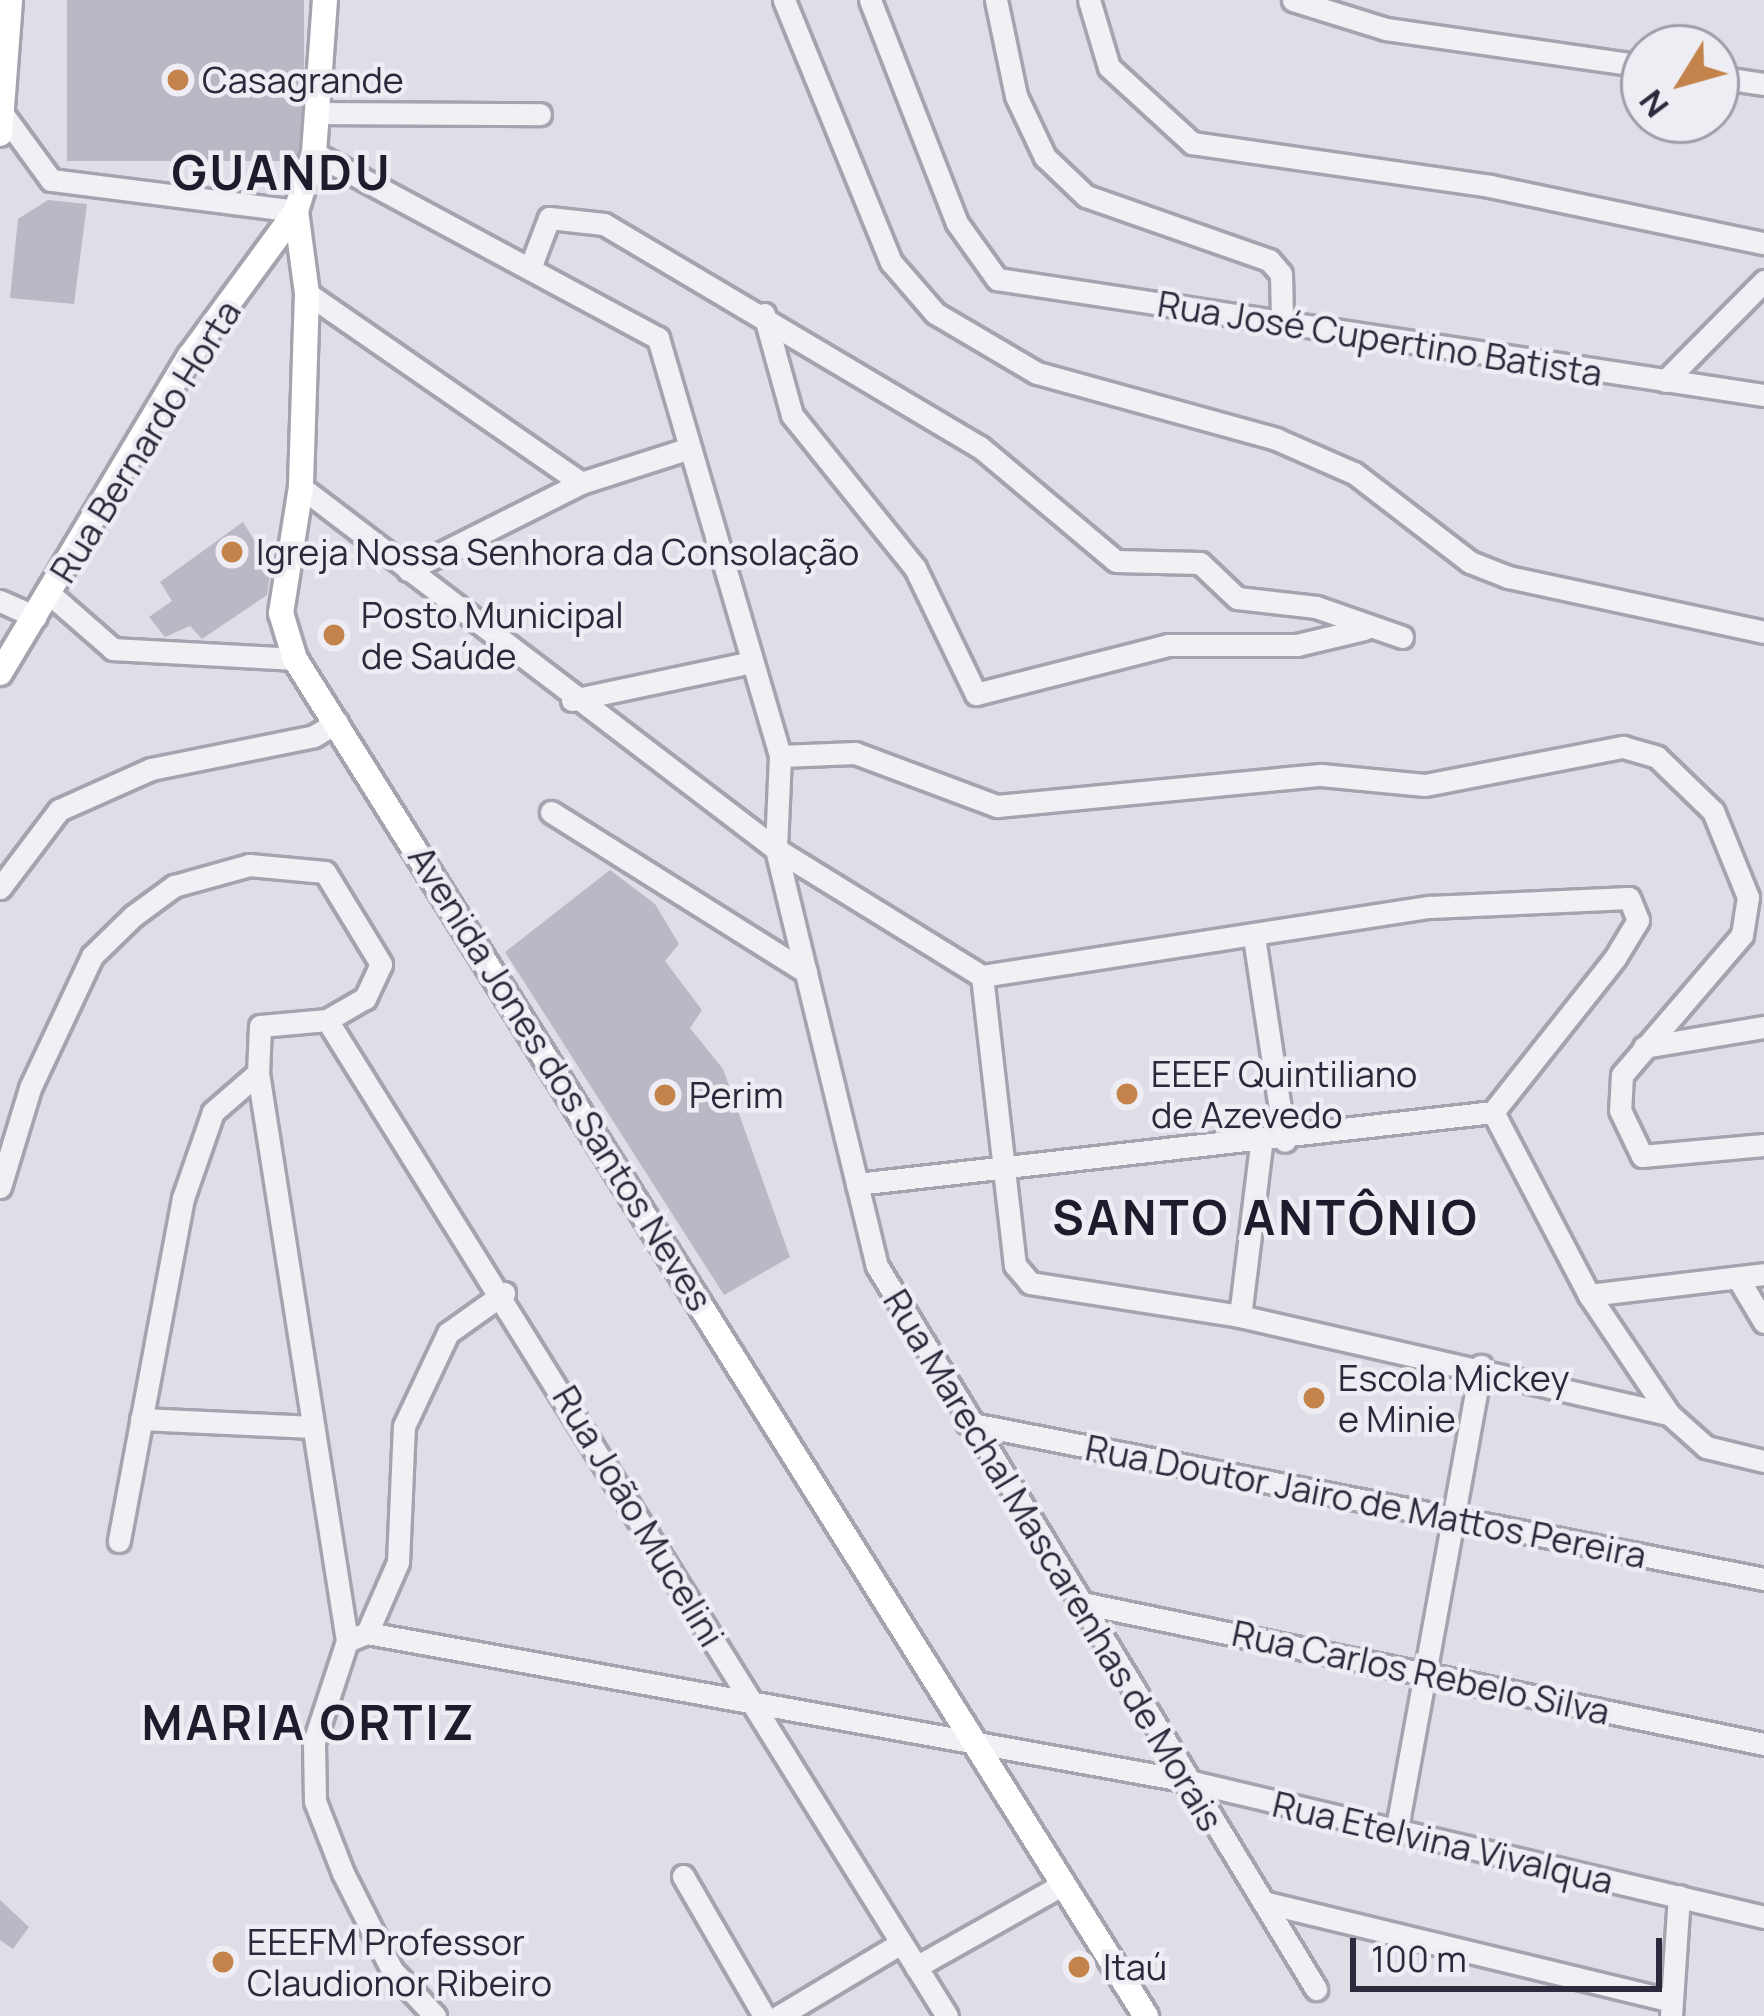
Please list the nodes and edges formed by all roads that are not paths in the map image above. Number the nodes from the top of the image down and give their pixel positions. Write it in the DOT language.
graph roads {
  1 [pos="10,0"];
  2 [pos="326,0"];
  3 [pos="784,0"];
  4 [pos="870,0"];
  5 [pos="996,0"];
  6 [pos="1089,0"];
  7 [pos="1293,0"];
  8 [pos="1620,63"];
  9 [pos="319,112"];
  10 [pos="540,115"];
  11 [pos="3,126"];
  12 [pos="314,152"];
  13 [pos="296,211"];
  14 [pos="1764,243"];
  15 [pos="532,262"];
  16 [pos="1764,281"];
  17 [pos="307,293"];
  18 [pos="764,314"];
  19 [pos="1282,319"];
  20 [pos="1665,381"];
  21 [pos="1764,395"];
  22 [pos="687,449"];
  23 [pos="581,483"];
  24 [pos="301,487"];
  25 [pos="408,570"];
  26 [pos="51,595"];
  27 [pos="0,601"];
  28 [pos="36,617"];
  29 [pos="1364,629"];
  30 [pos="1764,632"];
  31 [pos="1402,637"];
  32 [pos="295,659"];
  33 [pos="752,662"];
  34 [pos="0,673"];
  35 [pos="572,700"];
  36 [pos="338,722"];
  37 [pos="780,756"];
  38 [pos="551,812"];
  39 [pos="776,849"];
  40 [pos="0,887"];
  41 [pos="1254,937"];
  42 [pos="806,972"];
  43 [pos="982,976"];
  44 [pos="327,1020"];
  45 [pos="1764,1027"];
  46 [pos="1644,1047"];
  47 [pos="258,1072"];
  48 [pos="1493,1112"];
  49 [pos="1285,1141"];
  50 [pos="1261,1144"];
  51 [pos="1764,1145"];
  52 [pos="1002,1172"];
  53 [pos="857,1184"];
  54 [pos="0,1187"];
  55 [pos="1764,1274"];
  56 [pos="1739,1280"];
  57 [pos="504,1293"];
  58 [pos="1589,1295"];
  59 [pos="1240,1316"];
  60 [pos="1764,1322"];
  61 [pos="1481,1366"];
  62 [pos="1670,1414"];
  63 [pos="141,1419"];
  64 [pos="968,1423"];
  65 [pos="308,1426"];
  66 [pos="1764,1461"];
  67 [pos="1460,1517"];
  68 [pos="119,1541"];
  69 [pos="1764,1579"];
  70 [pos="1077,1602"];
  71 [pos="357,1637"];
  72 [pos="1428,1673"];
  73 [pos="752,1701"];
  74 [pos="1764,1744"];
  75 [pos="979,1746"];
  76 [pos="1188,1781"];
  77 [pos="1396,1833"];
  78 [pos="682,1876"];
  79 [pos="1060,1886"];
  80 [pos="1679,1896"];
  81 [pos="1262,1902"];
  82 [pos="1764,1917"];
  83 [pos="902,1943"];
  84 [pos="916,1967"];
  85 [pos="1316,1989"];
  86 [pos="1670,2008"];
  87 [pos="435,2016"];
  88 [pos="764,2016"];
  89 [pos="779,2016"];
  90 [pos="947,2016"];
  91 [pos="1146,2016"];
  1 -- 11 [label="main road"];
  2 -- 9 [label="main road, Rua Bernardo Horta"];
  3 -- 30 [label="street"];
  4 -- 19 [label="street, Rua José Cupertino Batista"];
  5 -- 19 [label="street"];
  6 -- 14 [label="street"];
  7 -- 8 [label="street"];
  9 -- 10 [label="street"];
  9 -- 12 [label="main road, Rua Bernardo Horta"];
  11 -- 13 [label="street"];
  12 -- 13 [label="main road, Rua Bernardo Horta"];
  12 -- 15 [label="street, Rua Marechal Mascarenhas de Morais"];
  13 -- 17 [label="main road, Avenida Jones dos Santos Neves"];
  13 -- 26 [label="main road, Rua Bernardo Horta"];
  15 -- 18 [label="street"];
  15 -- 22 [label="street, Rua Marechal Mascarenhas de Morais"];
  16 -- 20 [label="street"];
  17 -- 23 [label="street"];
  17 -- 24 [label="main road, Avenida Jones dos Santos Neves"];
  18 -- 29 [label="street"];
  18 -- 29 [label="street"];
  19 -- 20 [label="street, Rua José Cupertino Batista"];
  20 -- 21 [label="street, Rua José Cupertino Batista"];
  22 -- 23 [label="street"];
  22 -- 33 [label="street, Rua Marechal Mascarenhas de Morais"];
  23 -- 25 [label="street"];
  24 -- 25 [label="street"];
  24 -- 32 [label="main road, Avenida Jones dos Santos Neves"];
  25 -- 35 [label="street"];
  26 -- 28 [label="main road, Rua Bernardo Horta"];
  26 -- 32 [label="street"];
  27 -- 28 [label="street"];
  28 -- 34 [label="main road, Rua Bernardo Horta"];
  29 -- 31 [label="street"];
  32 -- 36 [label="main road, Avenida Jones dos Santos Neves"];
  33 -- 35 [label="street"];
  33 -- 37 [label="street, Rua Marechal Mascarenhas de Morais"];
  35 -- 39 [label="street"];
  36 -- 40 [label="street"];
  36 -- 75 [label="main road, Avenida Jones dos Santos Neves"];
  37 -- 39 [label="street, Rua Marechal Mascarenhas de Morais"];
  37 -- 46 [label="street"];
  38 -- 42 [label="street"];
  39 -- 42 [label="street, Rua Marechal Mascarenhas de Morais"];
  39 -- 43 [label="street"];
  41 -- 43 [label="street"];
  41 -- 48 [label="street"];
  41 -- 49 [label="street"];
  42 -- 53 [label="street, Rua Marechal Mascarenhas de Morais"];
  43 -- 52 [label="street"];
  44 -- 47 [label="street"];
  44 -- 54 [label="street"];
  44 -- 57 [label="street, Rua João Mucelini"];
  45 -- 46 [label="street"];
  46 -- 51 [label="street"];
  47 -- 63 [label="street"];
  47 -- 65 [label="street"];
  48 -- 49 [label="street"];
  48 -- 58 [label="street"];
  49 -- 50 [label="street"];
  50 -- 52 [label="street"];
  50 -- 59 [label="street"];
  52 -- 53 [label="street"];
  52 -- 59 [label="street"];
  53 -- 64 [label="street, Rua Marechal Mascarenhas de Morais"];
  55 -- 56 [label="street"];
  56 -- 58 [label="street"];
  56 -- 60 [label="street"];
  57 -- 71 [label="street"];
  57 -- 73 [label="street, Rua João Mucelini"];
  58 -- 62 [label="street"];
  59 -- 61 [label="street"];
  61 -- 62 [label="street"];
  61 -- 67 [label="street"];
  62 -- 66 [label="street"];
  63 -- 65 [label="street"];
  63 -- 68 [label="street"];
  64 -- 67 [label="street, Rua Doutor Jairo de Mattos Pereira"];
  64 -- 70 [label="street, Rua Marechal Mascarenhas de Morais"];
  65 -- 71 [label="street"];
  67 -- 69 [label="street, Rua Doutor Jairo de Mattos Pereira"];
  67 -- 72 [label="street"];
  70 -- 72 [label="street, Rua Carlos Rebelo Silva"];
  70 -- 76 [label="street, Rua Marechal Mascarenhas de Morais"];
  71 -- 73 [label="street, Rua Etelvina Vivalqua"];
  71 -- 87 [label="street"];
  72 -- 74 [label="street, Rua Carlos Rebelo Silva"];
  72 -- 77 [label="street"];
  73 -- 75 [label="street, Rua Etelvina Vivalqua"];
  73 -- 83 [label="street, Rua João Mucelini"];
  75 -- 76 [label="street, Rua Etelvina Vivalqua"];
  75 -- 79 [label="main road, Avenida Jones dos Santos Neves"];
  76 -- 77 [label="street, Rua Etelvina Vivalqua"];
  76 -- 81 [label="street, Rua Marechal Mascarenhas de Morais"];
  77 -- 80 [label="street, Rua Etelvina Vivalqua"];
  78 -- 88 [label="street"];
  79 -- 84 [label="street"];
  79 -- 91 [label="main road, Avenida Jones dos Santos Neves"];
  80 -- 82 [label="street, Rua Etelvina Vivalqua"];
  80 -- 86 [label="street"];
  81 -- 85 [label="street, Rua Marechal Mascarenhas de Morais"];
  81 -- 86 [label="street"];
  83 -- 84 [label="street, Rua João Mucelini"];
  83 -- 89 [label="street"];
  84 -- 90 [label="street, Rua João Mucelini"];
}
